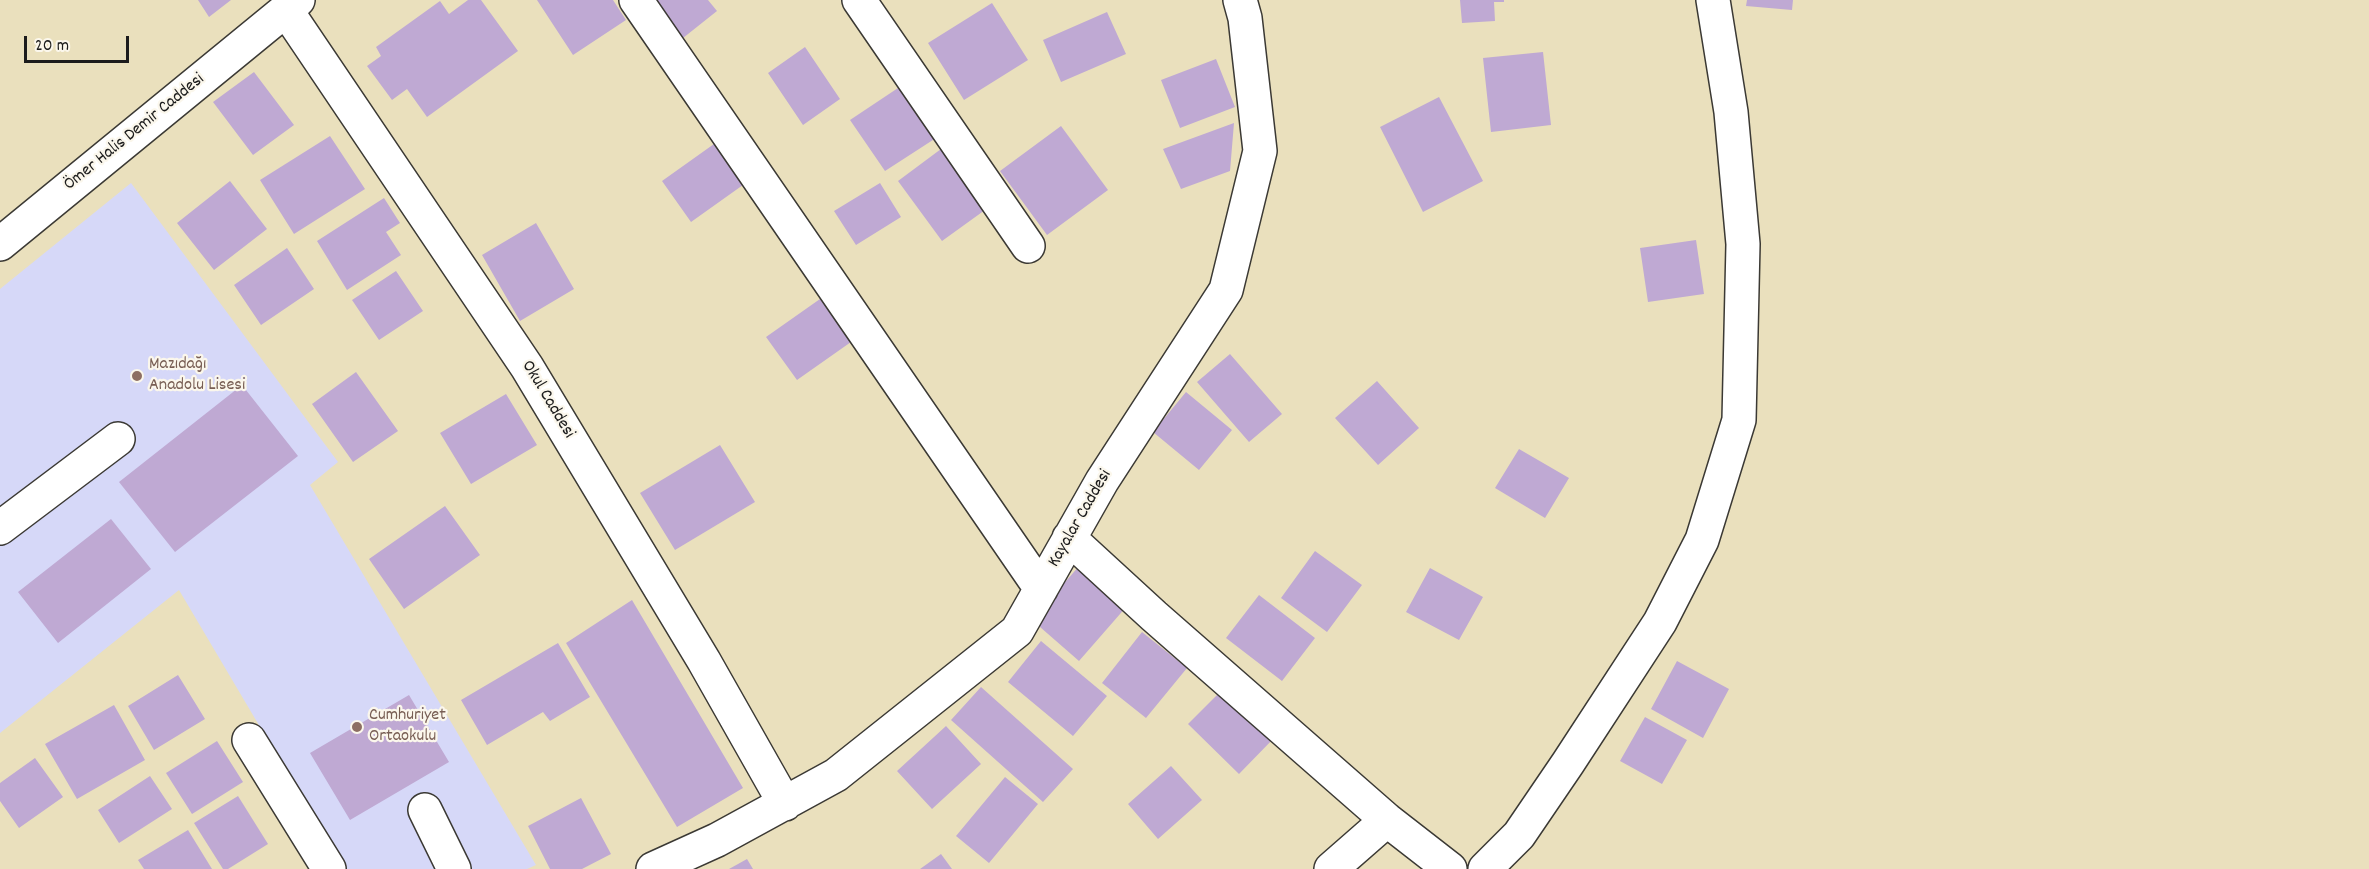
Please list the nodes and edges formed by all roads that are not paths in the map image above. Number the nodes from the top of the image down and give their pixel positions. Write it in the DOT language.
graph roads {
  1 [pos="636,0"];
  2 [pos="859,0"];
  3 [pos="1240,0"];
  4 [pos="1713,0"];
  5 [pos="292,5"];
  6 [pos="0,244"];
  7 [pos="1028,246"];
  8 [pos="118,439"];
  9 [pos="0,528"];
  10 [pos="1069,538"];
  11 [pos="1041,589"];
  12 [pos="249,740"];
  13 [pos="785,804"];
  14 [pos="425,810"];
  15 [pos="1387,820"];
  16 [pos="329,869"];
  17 [pos="454,869"];
  18 [pos="653,869"];
  19 [pos="1331,869"];
  20 [pos="1450,869"];
  21 [pos="1485,869"];
  1 -- 11 [label="street"];
  2 -- 7 [label="street"];
  3 -- 10 [label="street, Kayalar Caddesi"];
  4 -- 21 [label="street"];
  5 -- 6 [label="street, Ömer Halis Demir Caddesi"];
  5 -- 13 [label="street, Okul Caddesi"];
  8 -- 9 [label="street"];
  10 -- 11 [label="street, Kayalar Caddesi"];
  10 -- 15 [label="street"];
  11 -- 13 [label="street, Kayalar Caddesi"];
  12 -- 16 [label="street"];
  13 -- 18 [label="street, Kayalar Caddesi"];
  14 -- 17 [label="street"];
  15 -- 19 [label="street"];
  15 -- 20 [label="street"];
}
